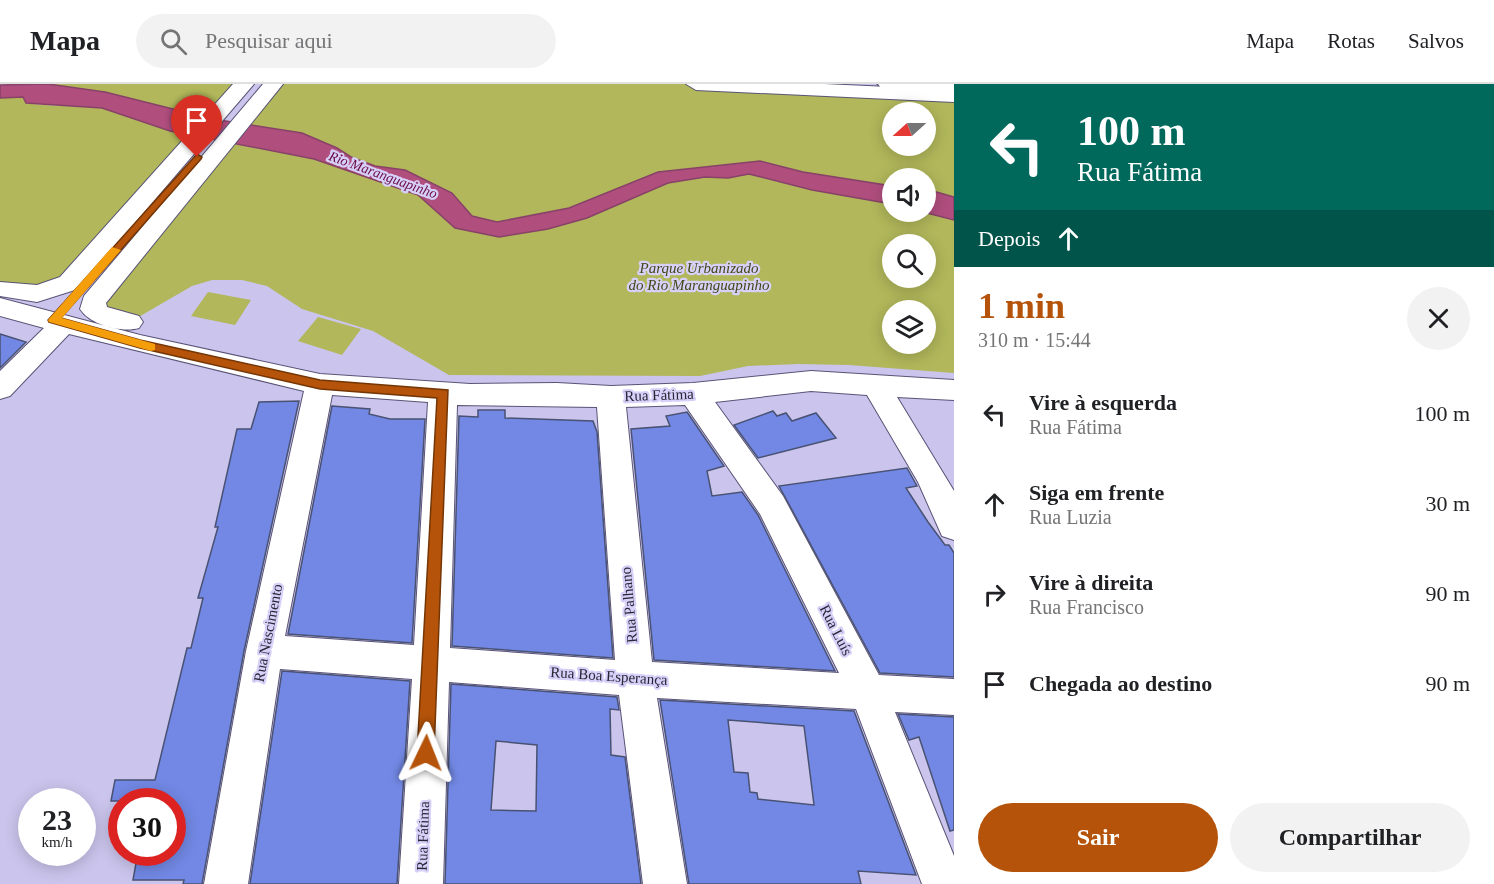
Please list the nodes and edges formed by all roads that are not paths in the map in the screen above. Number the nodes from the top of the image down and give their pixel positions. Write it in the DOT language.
graph roads {
  1 [pos="696,84"];
  2 [pos="888,84"];
  3 [pos="256,87"];
  4 [pos="951,88"];
  5 [pos="168,191"];
  6 [pos="0,288"];
  7 [pos="0,307"];
  8 [pos="59,321"];
  9 [pos="130,322"];
  10 [pos="954,373"];
  11 [pos="874,383"];
  12 [pos="320,384"];
  13 [pos="446,384"];
  14 [pos="0,389"];
  15 [pos="954,390"];
  16 [pos="693,394"];
  17 [pos="611,397"];
  18 [pos="954,526"];
  19 [pos="264,651"];
  20 [pos="429,662"];
  21 [pos="635,679"];
  22 [pos="868,692"];
  23 [pos="954,697"];
  24 [pos="226,884"];
  25 [pos="421,884"];
  26 [pos="665,884"];
  27 [pos="944,884"];
  1 -- 4 [label="street"];
  2 -- 4 [label="main road"];
  3 -- 5 [label="street"];
  3 -- 5 [label="street"];
  5 -- 6 [label="street"];
  5 -- 8 [label="street"];
  5 -- 9 [label="street"];
  7 -- 8 [label="street, Rua Fátima"];
  8 -- 12 [label="street, Rua Fátima"];
  8 -- 14 [label="street"];
  10 -- 13 [label="street"];
  11 -- 15 [label="street, Rua Fátima"];
  11 -- 16 [label="street, Rua Fátima"];
  11 -- 18 [label="street"];
  12 -- 13 [label="street, Rua Fátima"];
  12 -- 19 [label="street, Rua Nascimento"];
  13 -- 17 [label="street, Rua Fátima"];
  13 -- 20 [label="street, Rua Fátima"];
  16 -- 17 [label="street, Rua Fátima"];
  16 -- 22 [label="street, Rua Luís"];
  17 -- 21 [label="street, Rua Palhano"];
  19 -- 20 [label="street, Rua Boa Esperança"];
  19 -- 24 [label="street, Rua Nascimento"];
  20 -- 21 [label="street, Rua Boa Esperança"];
  20 -- 25 [label="street, Rua Fátima"];
  21 -- 22 [label="street, Rua Boa Esperança"];
  21 -- 26 [label="street, Rua Palhano"];
  22 -- 23 [label="street, Rua Boa Esperança"];
  22 -- 27 [label="street, Rua Luís"];
}
